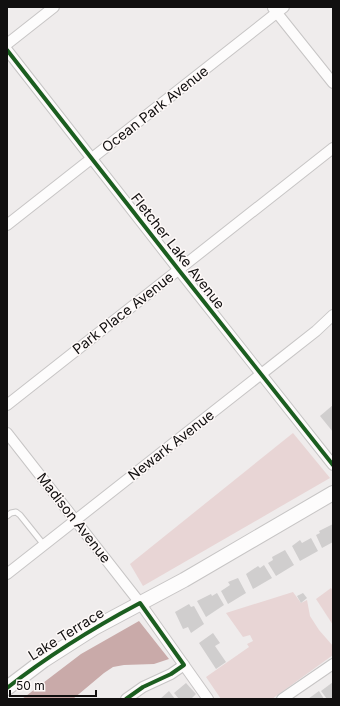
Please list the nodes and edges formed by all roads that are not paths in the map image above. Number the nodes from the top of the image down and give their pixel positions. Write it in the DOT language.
graph roads {
  1 [pos="54,7"];
  2 [pos="278,9"];
  3 [pos="7,44"];
  4 [pos="7,50"];
  5 [pos="333,83"];
  6 [pos="333,148"];
  7 [pos="91,159"];
  8 [pos="7,225"];
  9 [pos="178,269"];
  10 [pos="333,315"];
  11 [pos="261,374"];
  12 [pos="7,404"];
  13 [pos="7,433"];
  14 [pos="333,465"];
  15 [pos="333,493"];
  16 [pos="7,516"];
  17 [pos="76,520"];
  18 [pos="44,545"];
  19 [pos="7,574"];
  20 [pos="140,603"];
  21 [pos="184,665"];
  22 [pos="332,666"];
  23 [pos="7,688"];
  24 [pos="126,699"];
  25 [pos="208,699"];
  26 [pos="282,699"];
  1 -- 3 [label="street"];
  2 -- 5 [label="street"];
  2 -- 7 [label="street, Ocean Park Avenue"];
  4 -- 7 [label="street, Fletcher Lake Avenue"];
  6 -- 9 [label="street, Park Place Avenue"];
  7 -- 8 [label="street, Ocean Park Avenue"];
  7 -- 9 [label="street, Fletcher Lake Avenue"];
  9 -- 11 [label="street, Fletcher Lake Avenue"];
  9 -- 12 [label="street, Park Place Avenue"];
  10 -- 11 [label="street, Newark Avenue"];
  11 -- 14 [label="street, Fletcher Lake Avenue"];
  11 -- 17 [label="street, Newark Avenue"];
  13 -- 17 [label="street, Madison Avenue"];
  15 -- 20 [label="street, Lake Terrace"];
  16 -- 18 [label="lane"];
  17 -- 18 [label="street, Newark Avenue"];
  17 -- 20 [label="street, Madison Avenue"];
  18 -- 19 [label="street, Newark Avenue"];
  20 -- 21 [label="street, Madison Avenue"];
  20 -- 23 [label="street, Lake Terrace"];
  21 -- 24 [label="street"];
  21 -- 25 [label="street, Madison Avenue"];
  22 -- 26 [label="street"];
}
